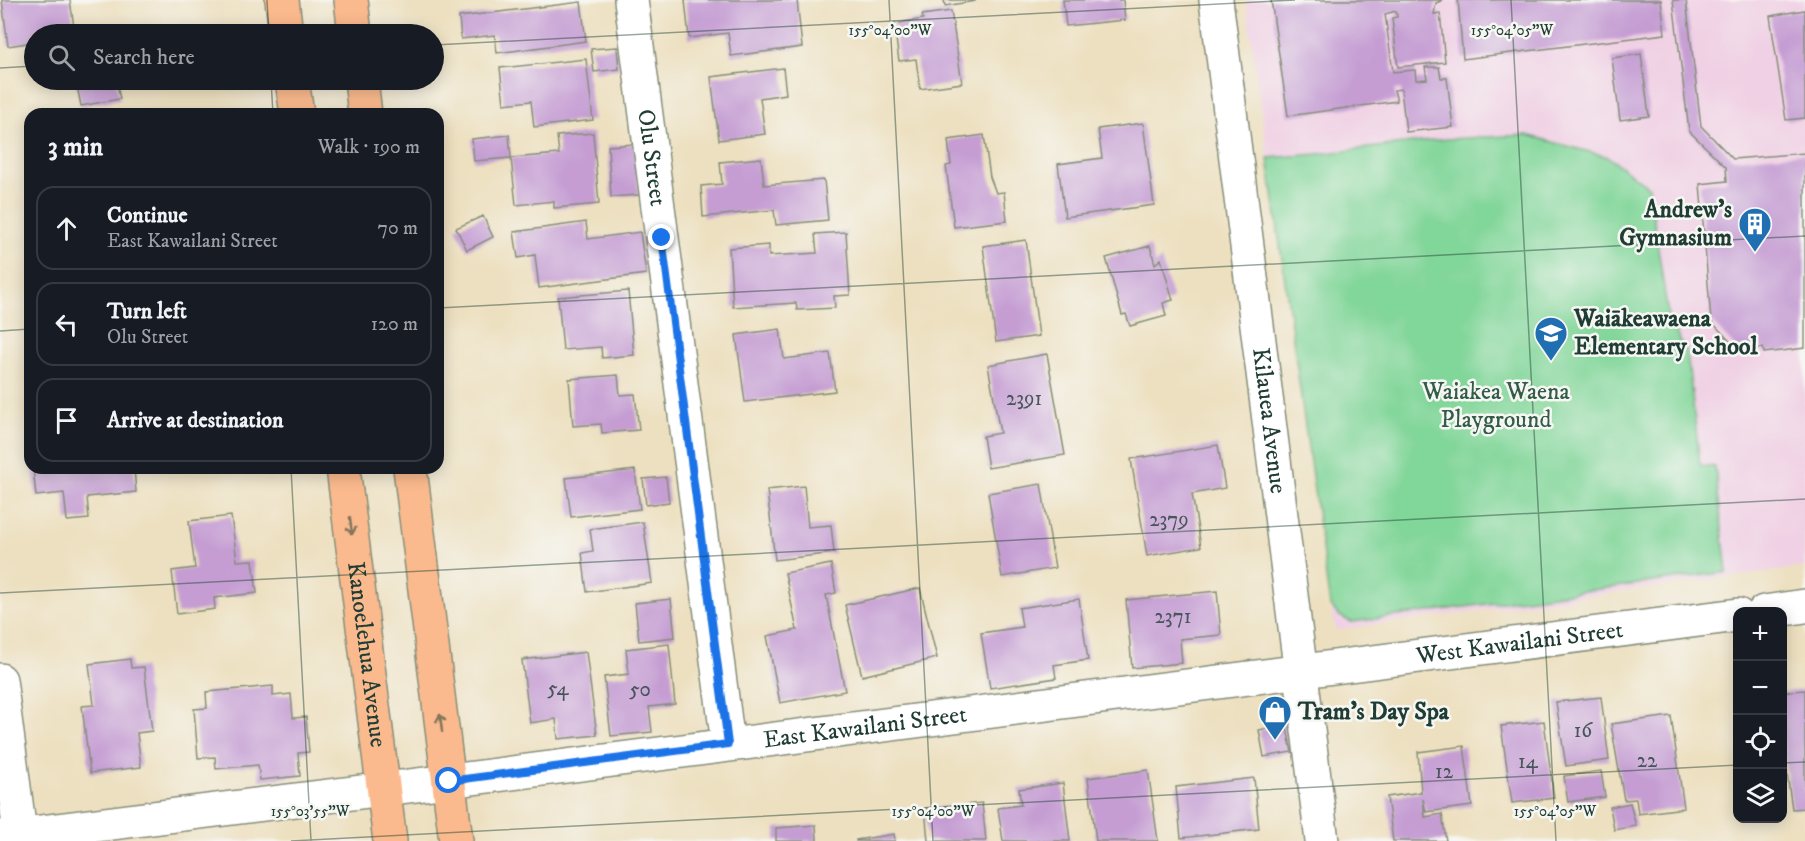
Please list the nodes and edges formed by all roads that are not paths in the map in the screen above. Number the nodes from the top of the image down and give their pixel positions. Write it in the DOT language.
graph roads {
  1 [pos="282,0"];
  2 [pos="351,0"];
  3 [pos="631,0"];
  4 [pos="1216,0"];
  5 [pos="285,24"];
  6 [pos="354,24"];
  7 [pos="293,90"];
  8 [pos="362,90"];
  9 [pos="296,108"];
  10 [pos="364,108"];
  11 [pos="344,474"];
  12 [pos="411,474"];
  13 [pos="1805,606"];
  14 [pos="1787,609"];
  15 [pos="1733,616"];
  16 [pos="1300,671"];
  17 [pos="0,680"];
  18 [pos="728,744"];
  19 [pos="449,781"];
  20 [pos="384,788"];
  21 [pos="14,837"];
  22 [pos="390,841"];
  23 [pos="456,841"];
  24 [pos="1322,841"];
  1 -- 5 [label="highway"];
  2 -- 6 [label="highway"];
  3 -- 18 [label="street, Olu Street"];
  4 -- 16 [label="street, Kilauea Avenue"];
  7 -- 9 [label="highway"];
  8 -- 10 [label="highway"];
  11 -- 20 [label="highway, Kanoelehua Avenue, one-way"];
  19 -- 12 [label="highway, one-way"];
  13 -- 14 [label="street"];
  15 -- 16 [label="street, West Kawailani Street"];
  16 -- 18 [label="street, East Kawailani Street"];
  16 -- 24 [label="street, Kilauea Avenue"];
  17 -- 21 [label="street"];
  18 -- 19 [label="street, East Kawailani Street"];
  19 -- 20 [label="street, East Kawailani Street"];
  19 -- 23 [label="highway"];
  20 -- 21 [label="street, East Kawailani Street"];
  20 -- 22 [label="highway, Kanoelehua Avenue"];
}
